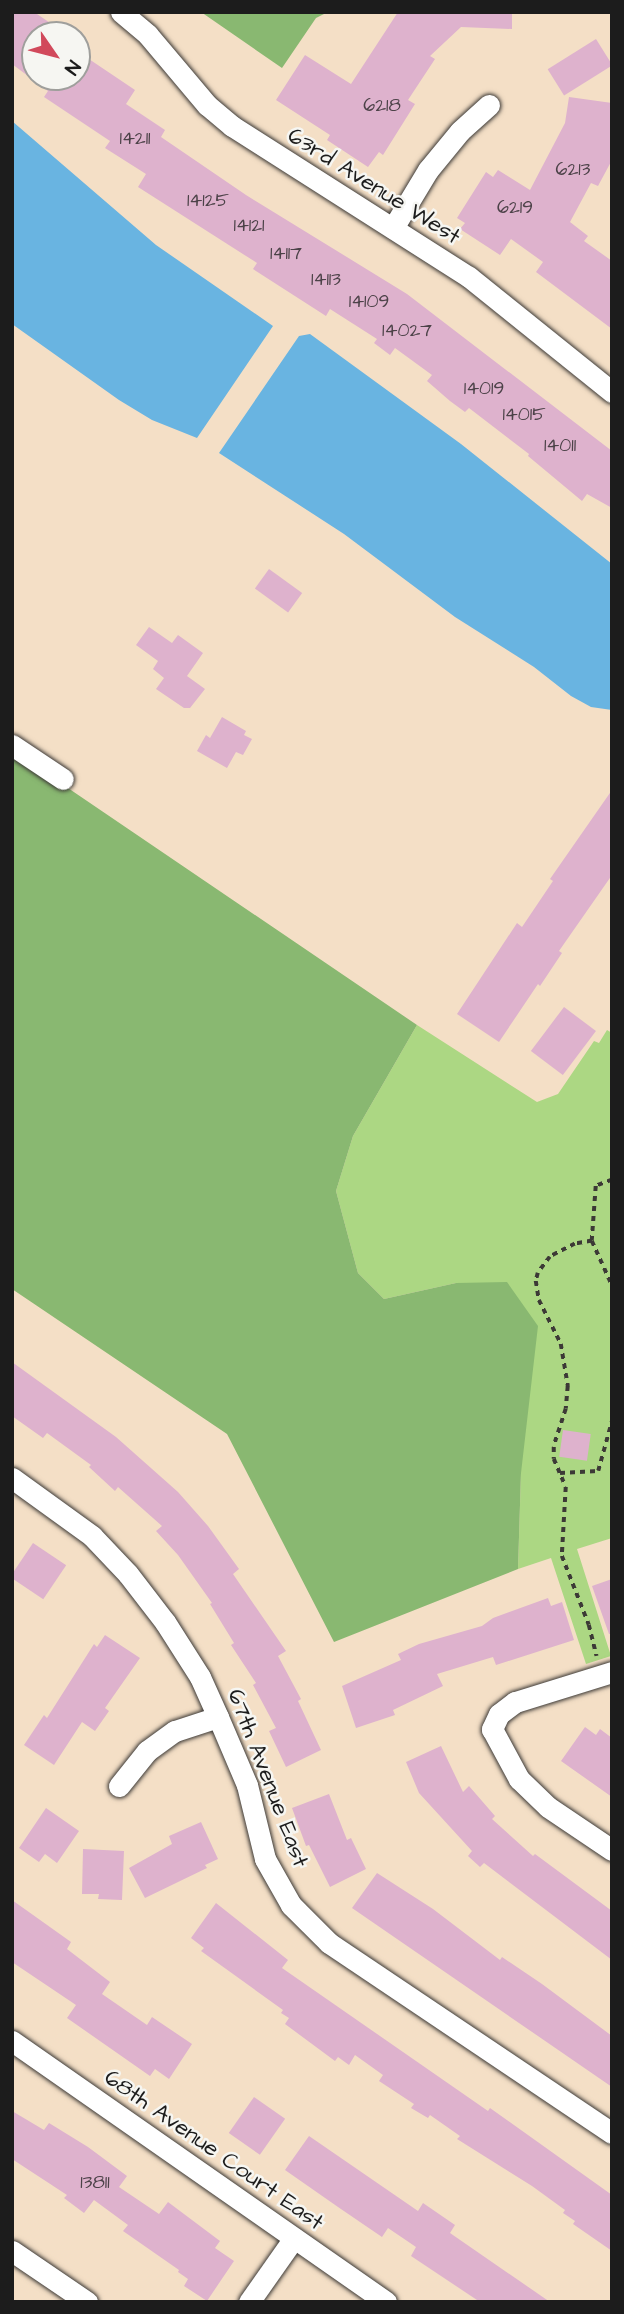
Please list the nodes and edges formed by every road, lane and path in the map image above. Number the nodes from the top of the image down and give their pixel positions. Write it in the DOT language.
graph roads {
  1 [pos="121,12"];
  2 [pos="489,105"];
  3 [pos="393,228"];
  4 [pos="612,392"];
  5 [pos="12,745"];
  6 [pos="63,779"];
  7 [pos="612,1180"];
  8 [pos="592,1241"];
  9 [pos="612,1285"];
  10 [pos="612,1420"];
  11 [pos="560,1473"];
  12 [pos="13,1481"];
  13 [pos="608,1673"];
  14 [pos="218,1717"];
  15 [pos="119,1786"];
  16 [pos="612,1850"];
  17 [pos="12,2041"];
  18 [pos="612,2133"];
  19 [pos="294,2238"];
  20 [pos="12,2251"];
  21 [pos="87,2302"];
  22 [pos="249,2302"];
  23 [pos="386,2302"];
  1 -- 3 [label="street, 63rd Avenue West"];
  2 -- 3 [label="street"];
  3 -- 4 [label="street, 63rd Avenue West"];
  5 -- 6 [label="street"];
  7 -- 8 [label="path"];
  8 -- 9 [label="path"];
  8 -- 11 [label="path"];
  10 -- 11 [label="path"];
  11 -- 13 [label="path"];
  12 -- 14 [label="street, 67th Avenue East"];
  13 -- 16 [label="street"];
  14 -- 15 [label="street"];
  14 -- 18 [label="street, 67th Avenue East"];
  17 -- 19 [label="street, 68th Avenue Court East"];
  19 -- 22 [label="street"];
  19 -- 23 [label="street, 68th Avenue Court East"];
  20 -- 21 [label="street"];
}
